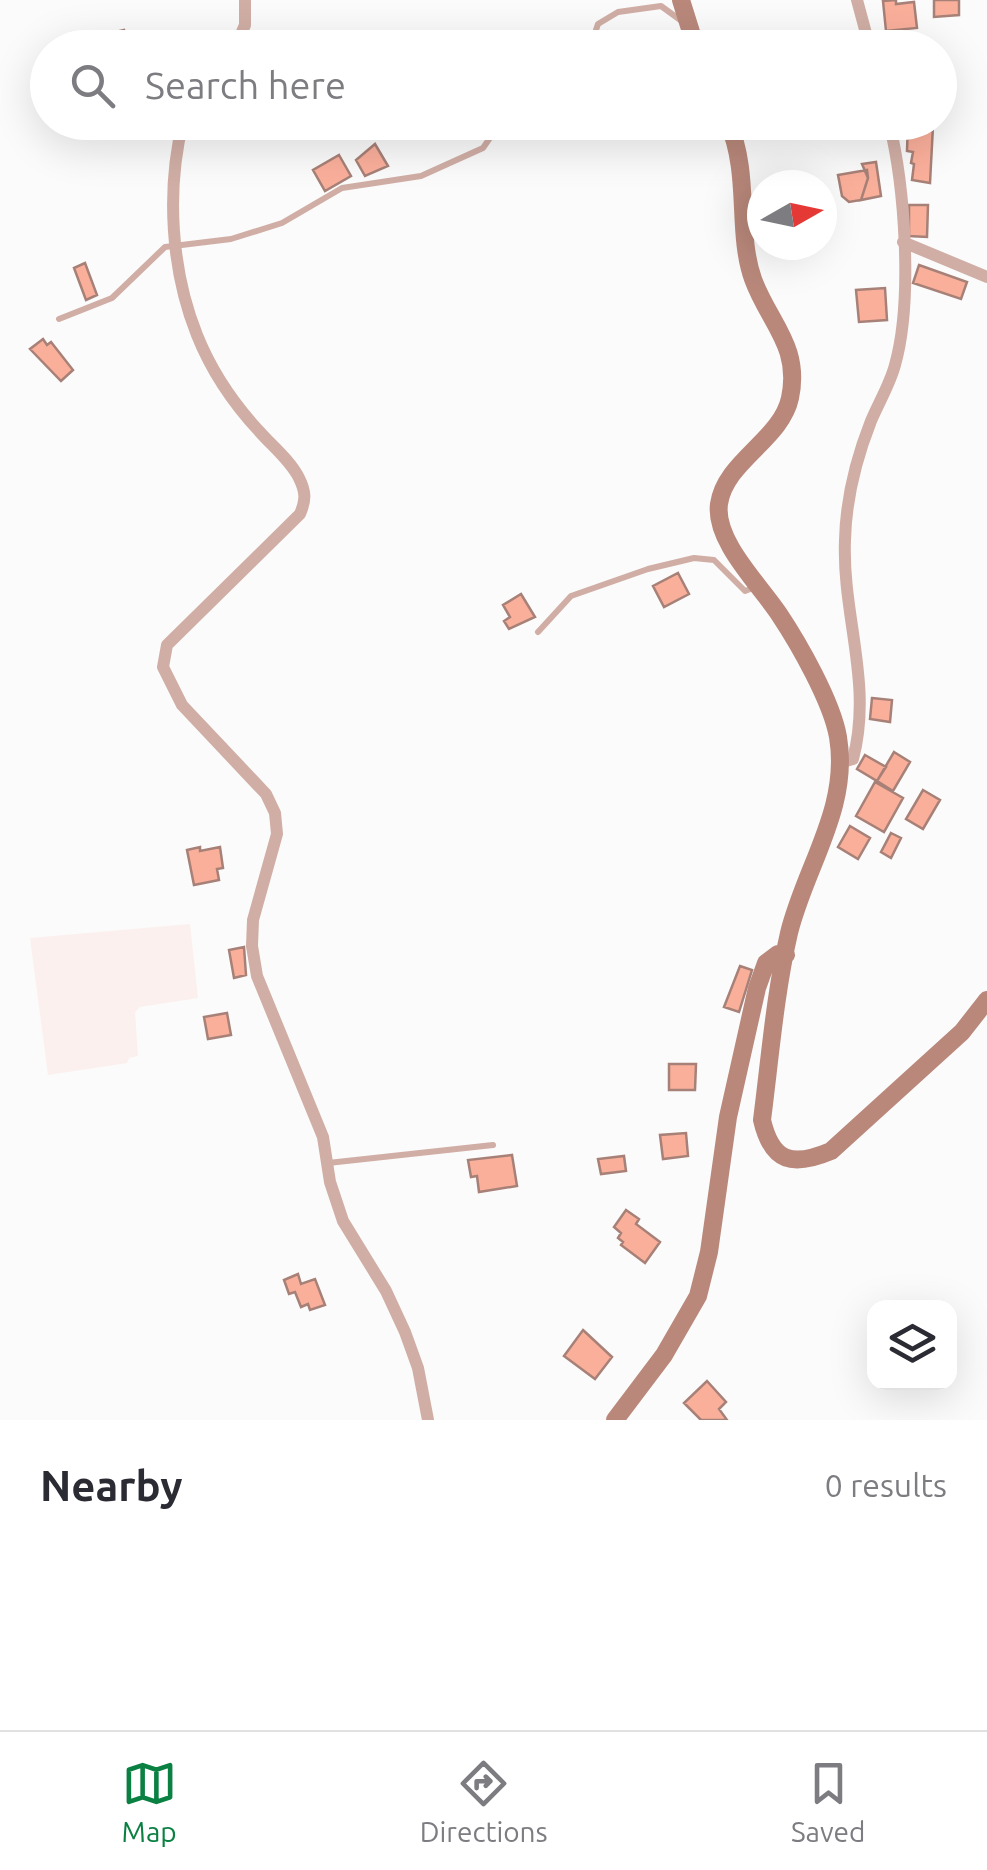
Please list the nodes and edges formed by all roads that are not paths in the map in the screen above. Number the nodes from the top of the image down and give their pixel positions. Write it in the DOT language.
graph roads {
  1 [pos="245,0"];
  2 [pos="681,0"];
  3 [pos="857,0"];
  4 [pos="689,26"];
  5 [pos="244,30"];
  6 [pos="596,30"];
  7 [pos="690,30"];
  8 [pos="865,30"];
  9 [pos="179,140"];
  10 [pos="489,140"];
  11 [pos="734,140"];
  12 [pos="894,140"];
  13 [pos="903,242"];
  14 [pos="177,246"];
  15 [pos="987,277"];
  16 [pos="59,319"];
  17 [pos="759,586"];
  18 [pos="538,632"];
  19 [pos="839,763"];
  20 [pos="786,955"];
  21 [pos="987,1000"];
  22 [pos="493,1146"];
  23 [pos="327,1163"];
  24 [pos="428,1420"];
  25 [pos="616,1420"];
  1 -- 5 [label="street"];
  2 -- 4 [label="main road"];
  3 -- 8 [label="street"];
  4 -- 6 [label="lane"];
  4 -- 7 [label="main road"];
  9 -- 14 [label="street"];
  10 -- 14 [label="lane"];
  11 -- 17 [label="main road"];
  12 -- 13 [label="street"];
  13 -- 15 [label="street"];
  13 -- 19 [label="street"];
  14 -- 16 [label="lane"];
  14 -- 23 [label="street"];
  17 -- 18 [label="lane"];
  17 -- 19 [label="main road"];
  19 -- 20 [label="main road"];
  20 -- 21 [label="main road"];
  20 -- 25 [label="main road"];
  22 -- 23 [label="lane"];
  23 -- 24 [label="street"];
}
